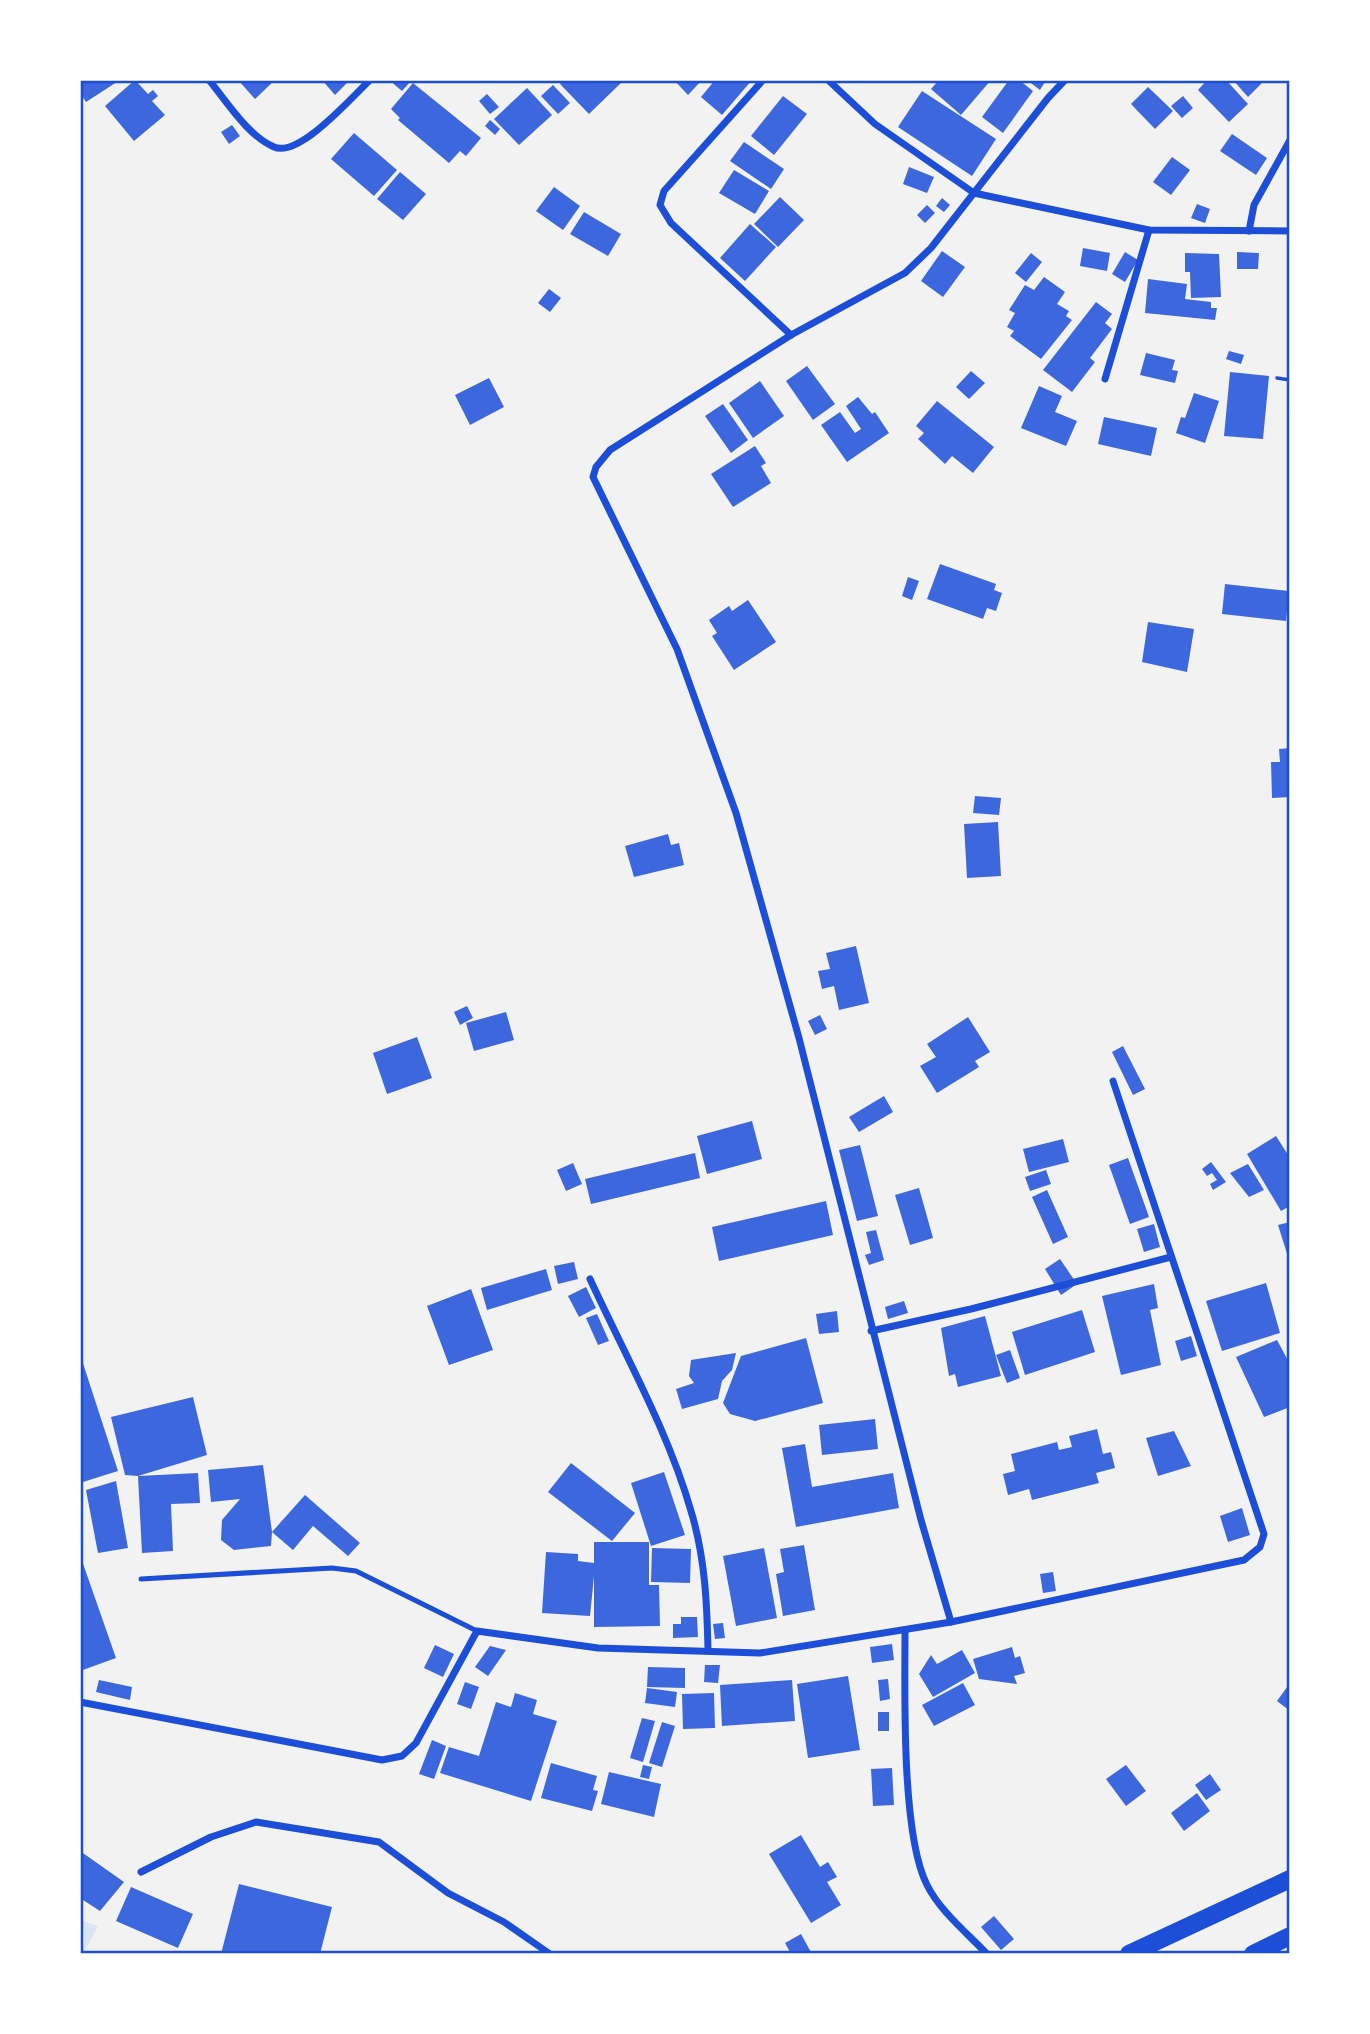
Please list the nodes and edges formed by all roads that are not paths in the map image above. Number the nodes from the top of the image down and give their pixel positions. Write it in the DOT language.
graph roads {
  1 [pos="209,80"];
  2 [pos="370,80"];
  3 [pos="764,80"];
  4 [pos="828,80"];
  5 [pos="1065,80"];
  6 [pos="1290,140"];
  7 [pos="974,193"];
  8 [pos="1149,230"];
  9 [pos="1249,230"];
  10 [pos="1290,231"];
  11 [pos="792,335"];
  12 [pos="1105,379"];
  13 [pos="1113,1081"];
  14 [pos="1171,1256"];
  15 [pos="590,1279"];
  16 [pos="871,1331"];
  17 [pos="141,1579"];
  18 [pos="951,1622"];
  19 [pos="477,1630"];
  20 [pos="905,1630"];
  21 [pos="708,1650"];
  22 [pos="80,1702"];
  23 [pos="141,1872"];
  24 [pos="1290,1878"];
  25 [pos="1290,1936"];
  26 [pos="550,1954"];
  27 [pos="987,1954"];
  28 [pos="1129,1954"];
  29 [pos="1253,1954"];
  1 -- 2 [label="street"];
  3 -- 11 [label="street"];
  4 -- 7 [label="street"];
  5 -- 7 [label="street"];
  6 -- 9 [label="street"];
  7 -- 8 [label="street"];
  7 -- 11 [label="street"];
  8 -- 9 [label="street"];
  8 -- 12 [label="street"];
  9 -- 10 [label="street"];
  11 -- 16 [label="street"];
  13 -- 14 [label="street"];
  14 -- 16 [label="street"];
  14 -- 18 [label="street"];
  15 -- 21 [label="street"];
  16 -- 18 [label="street"];
  17 -- 19 [label="lane"];
  18 -- 20 [label="street"];
  19 -- 21 [label="street"];
  19 -- 22 [label="street"];
  20 -- 21 [label="street"];
  20 -- 27 [label="street"];
  23 -- 26 [label="street"];
  24 -- 28 [label="main road"];
  25 -- 29 [label="main road"];
}
